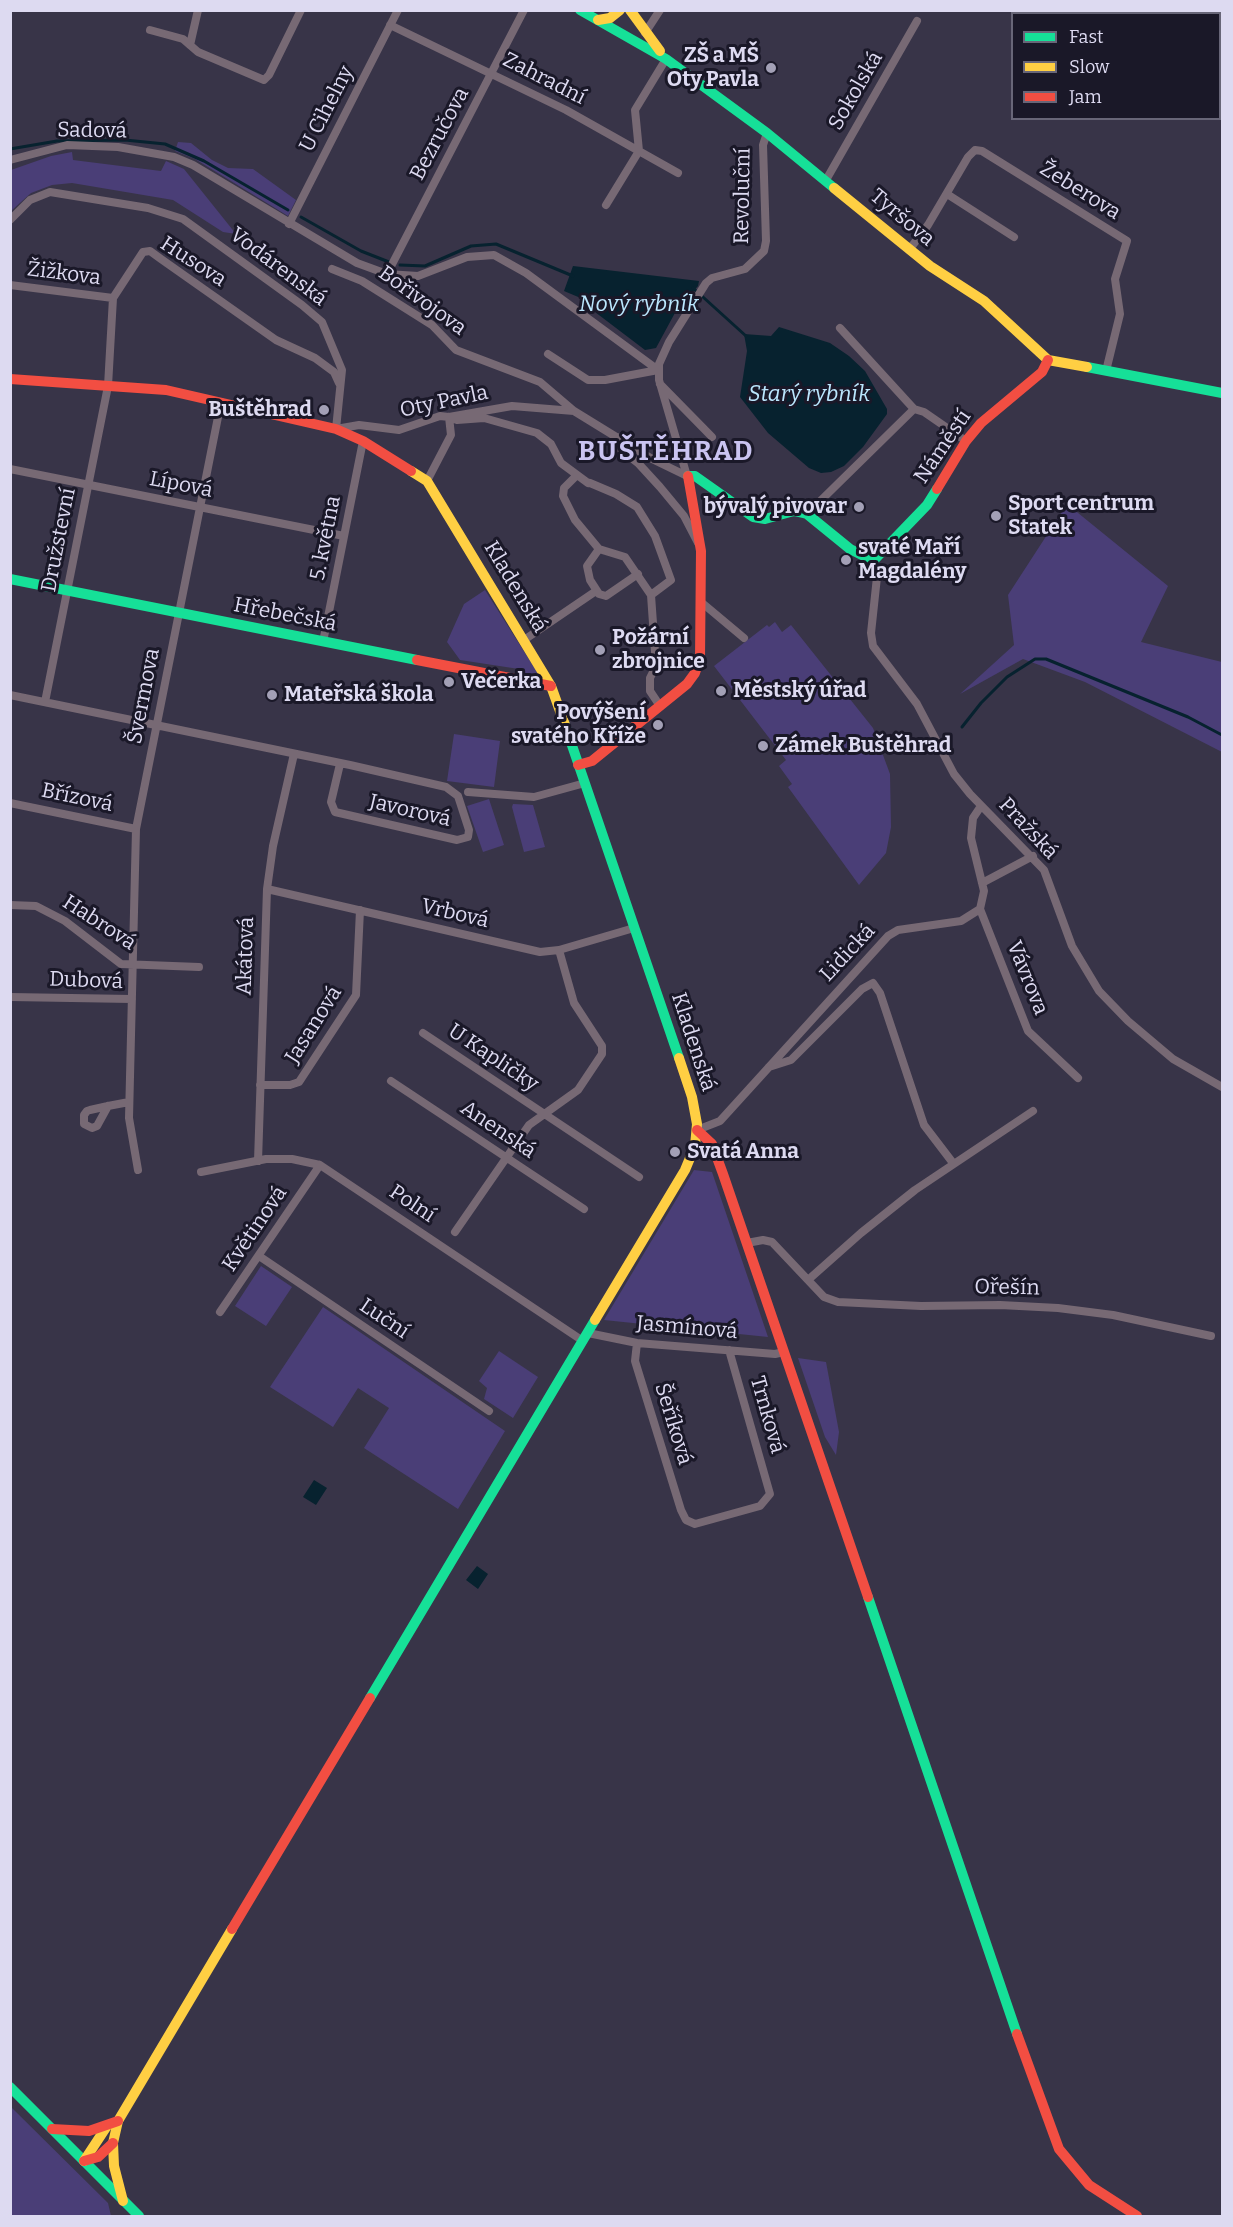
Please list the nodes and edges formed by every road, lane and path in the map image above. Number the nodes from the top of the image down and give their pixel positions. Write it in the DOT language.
graph roads {
  1 [pos="198,10"];
  2 [pos="301,10"];
  3 [pos="398,10"];
  4 [pos="524,10"];
  5 [pos="580,10"];
  6 [pos="620,10"];
  7 [pos="630,10"];
  8 [pos="660,10"];
  9 [pos="598,20"];
  10 [pos="917,21"];
  11 [pos="390,25"];
  12 [pos="150,30"];
  13 [pos="645,33"];
  14 [pos="190,45"];
  15 [pos="666,59"];
  16 [pos="492,72"];
  17 [pos="767,133"];
  18 [pos="639,151"];
  19 [pos="174,157"];
  20 [pos="10,160"];
  21 [pos="678,173"];
  22 [pos="826,180"];
  23 [pos="947,194"];
  24 [pos="606,205"];
  25 [pos="10,220"];
  26 [pos="289,224"];
  27 [pos="1014,237"];
  28 [pos="909,249"];
  29 [pos="332,269"];
  30 [pos="368,269"];
  31 [pos="387,274"];
  32 [pos="362,281"];
  33 [pos="10,285"];
  34 [pos="113,298"];
  35 [pos="840,328"];
  36 [pos="548,354"];
  37 [pos="1048,360"];
  38 [pos="658,370"];
  39 [pos="1107,371"];
  40 [pos="10,379"];
  41 [pos="339,383"];
  42 [pos="660,384"];
  43 [pos="108,386"];
  44 [pos="1222,393"];
  45 [pos="221,402"];
  46 [pos="914,409"];
  47 [pos="574,411"];
  48 [pos="449,417"];
  49 [pos="336,429"];
  50 [pos="617,437"];
  51 [pos="712,437"];
  52 [pos="363,441"];
  53 [pos="966,441"];
  54 [pos="10,469"];
  55 [pos="576,476"];
  56 [pos="687,476"];
  57 [pos="427,481"];
  58 [pos="88,485"];
  59 [pos="200,507"];
  60 [pos="807,514"];
  61 [pos="344,536"];
  62 [pos="701,546"];
  63 [pos="599,549"];
  64 [pos="873,559"];
  65 [pos="638,574"];
  66 [pos="10,579"];
  67 [pos="67,591"];
  68 [pos="596,591"];
  69 [pos="651,595"];
  70 [pos="700,602"];
  71 [pos="179,613"];
  72 [pos="744,638"];
  73 [pos="524,640"];
  74 [pos="323,642"];
  75 [pos="551,686"];
  76 [pos="10,694"];
  77 [pos="45,702"];
  78 [pos="660,706"];
  79 [pos="157,724"];
  80 [pos="294,754"];
  81 [pos="340,764"];
  82 [pos="578,765"];
  83 [pos="585,783"];
  84 [pos="468,792"];
  85 [pos="10,803"];
  86 [pos="981,806"];
  87 [pos="136,829"];
  88 [pos="1034,856"];
  89 [pos="982,883"];
  90 [pos="267,889"];
  91 [pos="10,905"];
  92 [pos="980,909"];
  93 [pos="360,910"];
  94 [pos="634,928"];
  95 [pos="559,950"];
  96 [pos="132,966"];
  97 [pos="199,968"];
  98 [pos="10,997"];
  99 [pos="132,999"];
  100 [pos="423,1033"];
  101 [pos="769,1067"];
  102 [pos="1078,1078"];
  103 [pos="391,1081"];
  104 [pos="260,1085"];
  105 [pos="1222,1087"];
  106 [pos="129,1102"];
  107 [pos="108,1106"];
  108 [pos="1033,1112"];
  109 [pos="543,1113"];
  110 [pos="697,1130"];
  111 [pos="506,1157"];
  112 [pos="258,1161"];
  113 [pos="953,1163"];
  114 [pos="320,1166"];
  115 [pos="138,1170"];
  116 [pos="201,1172"];
  117 [pos="639,1177"];
  118 [pos="584,1209"];
  119 [pos="455,1232"];
  120 [pos="747,1243"];
  121 [pos="258,1256"];
  122 [pos="808,1280"];
  123 [pos="220,1312"];
  124 [pos="1211,1336"];
  125 [pos="585,1337"];
  126 [pos="637,1343"];
  127 [pos="729,1350"];
  128 [pos="784,1352"];
  129 [pos="489,1411"];
  130 [pos="770,1490"];
  131 [pos="10,2087"];
  132 [pos="113,2123"];
  133 [pos="52,2129"];
  134 [pos="113,2143"];
  135 [pos="84,2161"];
  136 [pos="123,2200"];
  137 [pos="139,2217"];
  138 [pos="1137,2217"];
  1 -- 14 [label="street"];
  2 -- 14 [label="street"];
  3 -- 11 [label="street, U Cihelny"];
  4 -- 16 [label="street, Bezručova"];
  5 -- 9 [label="street, Tyršova"];
  6 -- 9 [label="street"];
  7 -- 13 [label="street"];
  8 -- 13 [label="street"];
  9 -- 15 [label="street, Tyršova"];
  10 -- 22 [label="street, Sokolská"];
  11 -- 16 [label="street, Zahradní"];
  11 -- 26 [label="street, U Cihelny"];
  12 -- 14 [label="street"];
  13 -- 15 [label="street"];
  15 -- 17 [label="street, Tyršova"];
  15 -- 18 [label="street"];
  16 -- 18 [label="street, Zahradní"];
  16 -- 31 [label="street, Bezručova"];
  17 -- 22 [label="street, Tyršova"];
  17 -- 38 [label="street, Revoluční"];
  18 -- 21 [label="street, Zahradní"];
  18 -- 24 [label="street"];
  19 -- 20 [label="street, Sadová"];
  19 -- 26 [label="street, Bořivojova"];
  22 -- 28 [label="street, Tyršova"];
  23 -- 27 [label="street"];
  23 -- 28 [label="street, Žeberova"];
  23 -- 39 [label="street, Žeberova"];
  25 -- 41 [label="street, Vodárenská"];
  26 -- 30 [label="street, Bořivojova"];
  28 -- 37 [label="street, Tyršova"];
  29 -- 32 [label="street"];
  30 -- 31 [label="street"];
  30 -- 32 [label="street, Bořivojova"];
  31 -- 38 [label="street"];
  32 -- 47 [label="street, Bořivojova"];
  33 -- 34 [label="street, Žižkova"];
  34 -- 41 [label="street, Husova"];
  34 -- 43 [label="street, Husova"];
  35 -- 46 [label="street"];
  36 -- 38 [label="street"];
  37 -- 39 [label="street"];
  37 -- 53 [label="street, Náměstí"];
  38 -- 42 [label="street"];
  39 -- 44 [label="street"];
  40 -- 43 [label="street, Kladenská"];
  41 -- 49 [label="street, Vodárenská"];
  42 -- 51 [label="street"];
  42 -- 56 [label="street"];
  43 -- 45 [label="street, Kladenská"];
  43 -- 58 [label="street, Družstevní"];
  45 -- 49 [label="street, Kladenská"];
  45 -- 59 [label="street, Švermova"];
  46 -- 53 [label="street"];
  46 -- 60 [label="street"];
  47 -- 48 [label="street, Oty Pavla"];
  47 -- 50 [label="street, Oty Pavla"];
  48 -- 49 [label="street, Oty Pavla"];
  48 -- 55 [label="street"];
  48 -- 57 [label="street"];
  49 -- 52 [label="street, Kladenská"];
  50 -- 56 [label="street, Oty Pavla"];
  50 -- 62 [label="street"];
  52 -- 57 [label="street, Kladenská"];
  52 -- 61 [label="street, 5. května"];
  53 -- 64 [label="street, Náměstí"];
  54 -- 58 [label="street, Lípová"];
  55 -- 63 [label="street"];
  55 -- 69 [label="street"];
  56 -- 60 [label="street"];
  56 -- 62 [label="street"];
  57 -- 73 [label="street, Kladenská"];
  58 -- 59 [label="street, Lípová"];
  58 -- 67 [label="street, Družstevní"];
  59 -- 61 [label="street, Lípová"];
  59 -- 71 [label="street, Švermova"];
  60 -- 64 [label="street"];
  61 -- 74 [label="street, 5. května"];
  62 -- 70 [label="street"];
  63 -- 65 [label="street"];
  63 -- 68 [label="street"];
  64 -- 86 [label="street, Pražská"];
  65 -- 68 [label="street"];
  65 -- 69 [label="street"];
  66 -- 67 [label="street, Hřebečská"];
  67 -- 71 [label="street, Hřebečská"];
  67 -- 77 [label="street, Družstevní"];
  68 -- 73 [label="street"];
  69 -- 78 [label="street"];
  70 -- 72 [label="street"];
  70 -- 78 [label="street"];
  71 -- 74 [label="street, Hřebečská"];
  71 -- 79 [label="street, Švermova"];
  73 -- 75 [label="street, Kladenská"];
  74 -- 75 [label="street, Hřebečská"];
  75 -- 82 [label="street, Kladenská"];
  76 -- 77 [label="street, Javorová"];
  77 -- 79 [label="street, Javorová"];
  78 -- 82 [label="street"];
  79 -- 80 [label="street, Javorová"];
  79 -- 87 [label="street, Švermova"];
  80 -- 81 [label="street, Javorová"];
  80 -- 90 [label="street, Akátová"];
  81 -- 81 [label="street, Javorová"];
  82 -- 83 [label="street, Kladenská"];
  83 -- 84 [label="street, Javorová"];
  83 -- 94 [label="street, Kladenská"];
  85 -- 87 [label="street, Břízová"];
  86 -- 88 [label="street, Pražská"];
  86 -- 89 [label="street"];
  87 -- 96 [label="street, Švermova"];
  88 -- 89 [label="street"];
  88 -- 105 [label="street, Pražská"];
  89 -- 92 [label="street"];
  90 -- 93 [label="street, Vrbová"];
  90 -- 104 [label="street, Akátová"];
  91 -- 96 [label="street, Habrová"];
  92 -- 101 [label="street, Lidická"];
  92 -- 102 [label="street, Vávrova"];
  93 -- 95 [label="street, Vrbová"];
  93 -- 104 [label="street, Jasanová"];
  94 -- 95 [label="street, Vrbová"];
  94 -- 110 [label="street, Kladenská"];
  95 -- 109 [label="street, U Kapličky"];
  96 -- 97 [label="street"];
  96 -- 99 [label="street, Švermova"];
  98 -- 99 [label="street, Dubová"];
  99 -- 106 [label="street, Dubová"];
  100 -- 109 [label="street, U Kapličky"];
  101 -- 110 [label="street, Lidická"];
  101 -- 113 [label="street, Lidická"];
  103 -- 111 [label="street, Anenská"];
  104 -- 112 [label="street, Akátová"];
  106 -- 107 [label="street"];
  106 -- 115 [label="street, Dubová"];
  108 -- 113 [label="street"];
  109 -- 111 [label="street, U Kapličky"];
  109 -- 117 [label="street, U Kapličky"];
  110 -- 120 [label="street"];
  110 -- 125 [label="street"];
  111 -- 118 [label="street, Anenská"];
  111 -- 119 [label="street, U Kapličky"];
  112 -- 114 [label="street, Polní"];
  112 -- 116 [label="street, Polní"];
  113 -- 122 [label="street"];
  114 -- 121 [label="street, Květinová"];
  114 -- 125 [label="street, Polní"];
  120 -- 122 [label="street, Ořešín"];
  120 -- 128 [label="street"];
  121 -- 123 [label="street, Květinová"];
  121 -- 129 [label="street, Luční"];
  122 -- 124 [label="street, Ořešín"];
  125 -- 126 [label="street, Jasmínová"];
  125 -- 132 [label="street"];
  126 -- 127 [label="street, Jasmínová"];
  126 -- 130 [label="street, Šeříková"];
  127 -- 128 [label="street, Jasmínová"];
  127 -- 130 [label="street, Trnková"];
  128 -- 138 [label="street"];
  131 -- 133 [label="street"];
  132 -- 133 [label="street"];
  132 -- 134 [label="street"];
  132 -- 135 [label="street"];
  133 -- 135 [label="street"];
  134 -- 135 [label="street"];
  134 -- 136 [label="street"];
  135 -- 136 [label="street"];
  136 -- 137 [label="street"];
}
